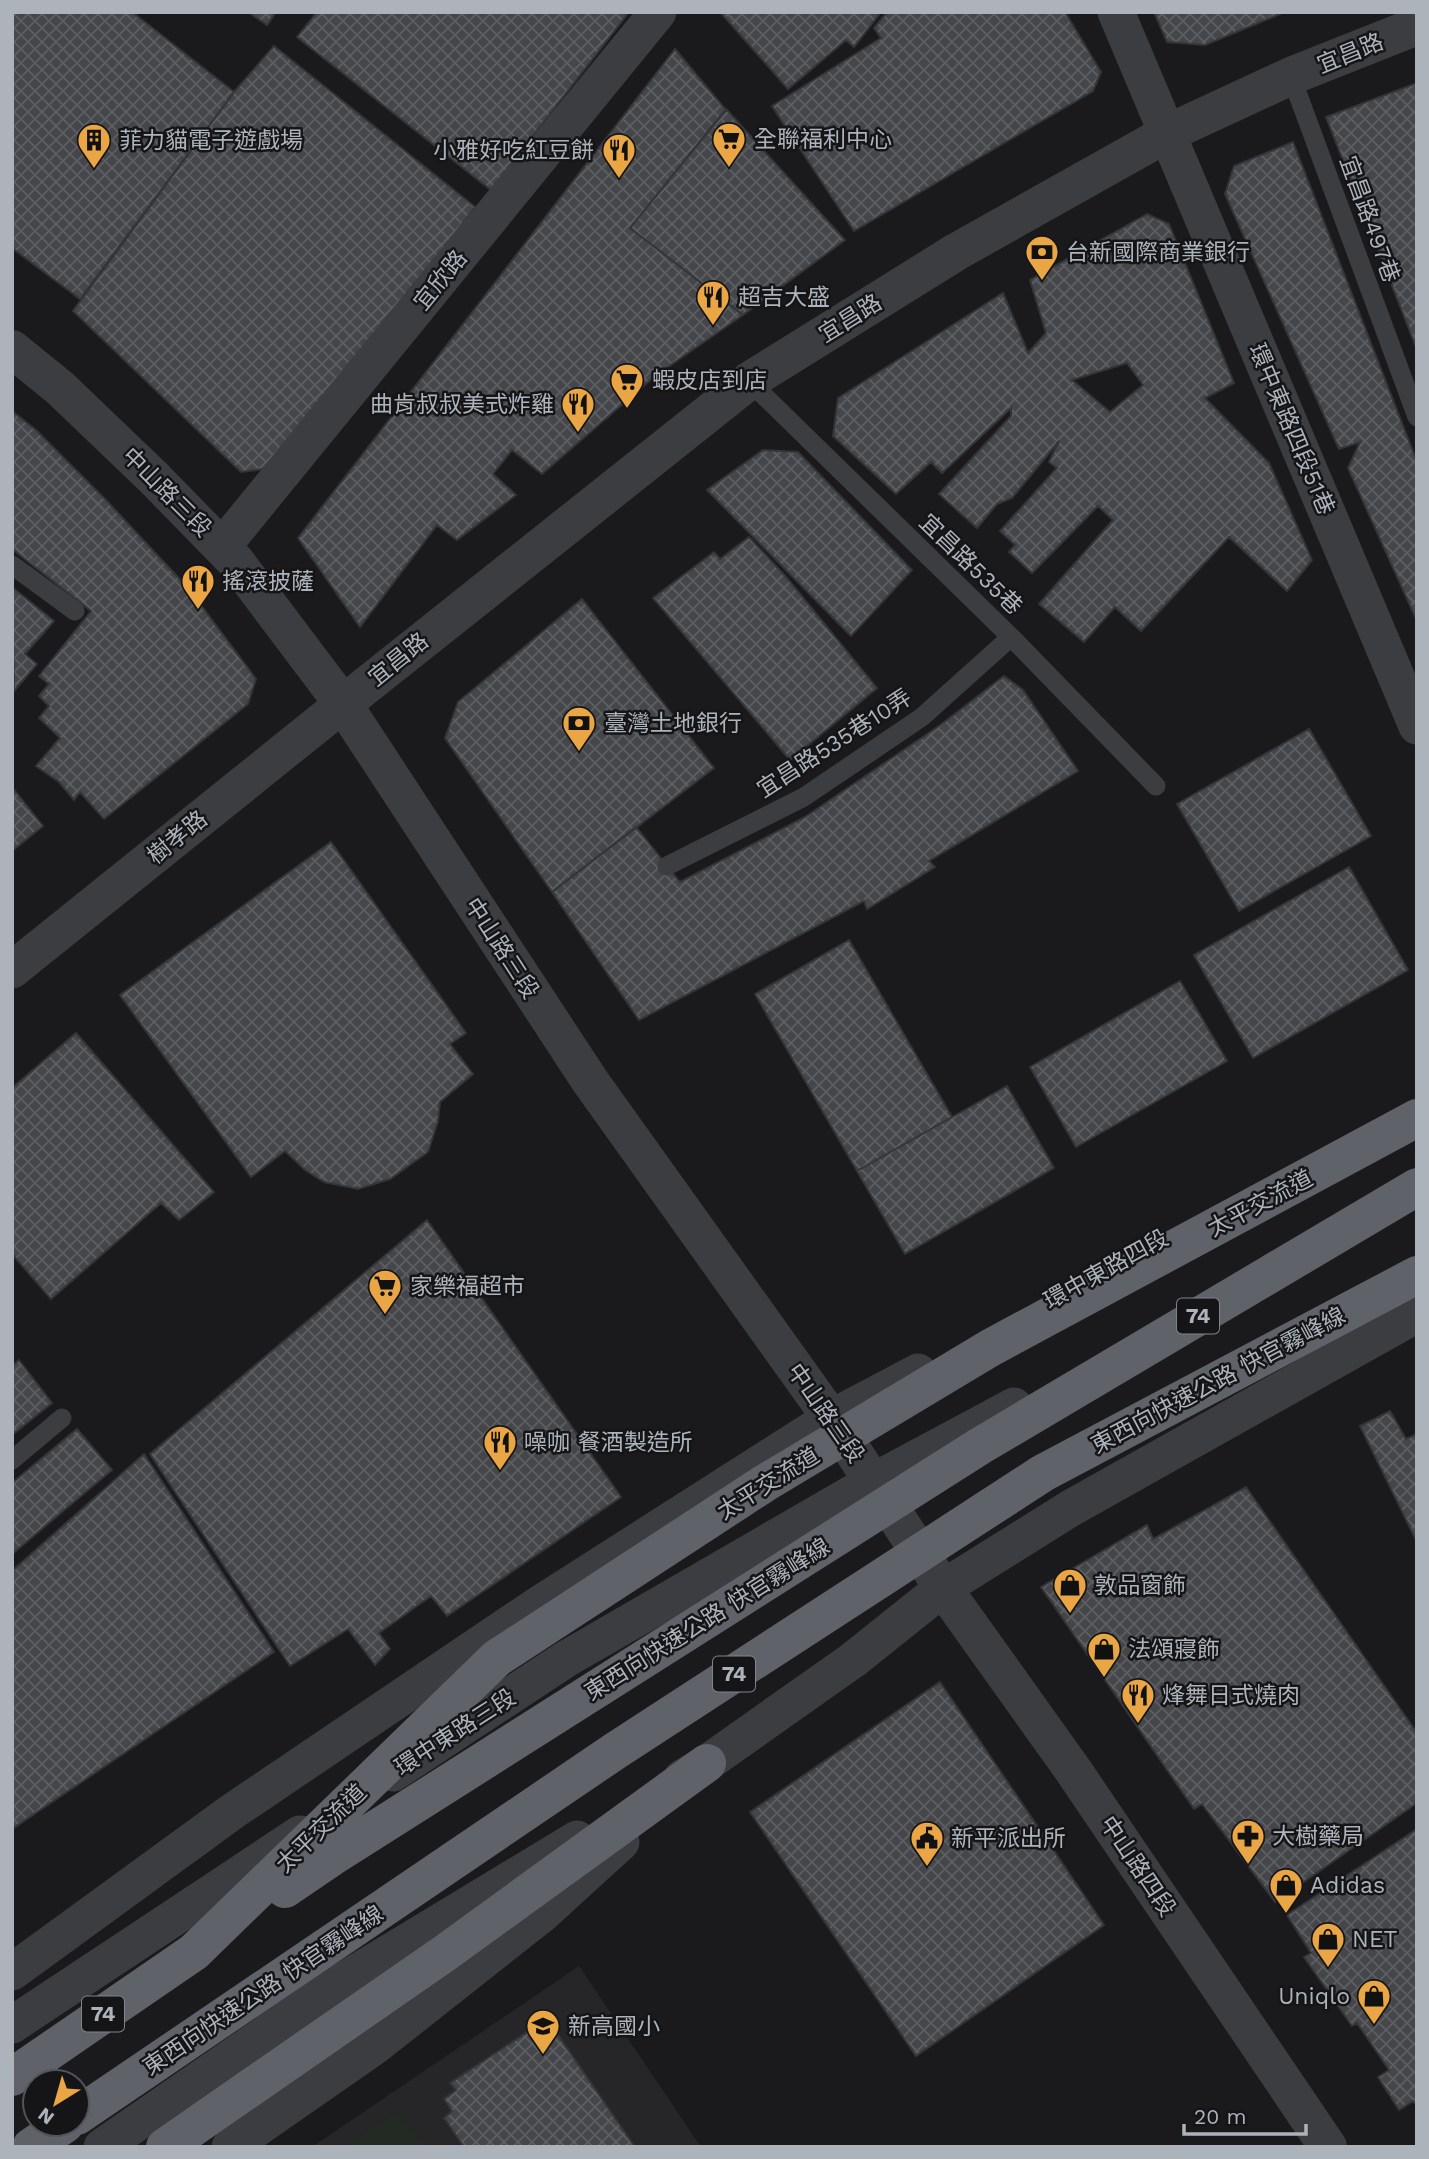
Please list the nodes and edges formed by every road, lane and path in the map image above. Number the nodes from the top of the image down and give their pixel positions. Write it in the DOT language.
graph roads {
  1 [pos="658,12"];
  2 [pos="1115,12"];
  3 [pos="1417,26"];
  4 [pos="1292,76"];
  5 [pos="1168,132"];
  6 [pos="12,349"];
  7 [pos="749,381"];
  8 [pos="1412,390"];
  9 [pos="1417,417"];
  10 [pos="222,547"];
  11 [pos="12,565"];
  12 [pos="75,611"];
  13 [pos="1011,637"];
  14 [pos="343,704"];
  15 [pos="1417,726"];
  16 [pos="1156,786"];
  17 [pos="667,866"];
  18 [pos="12,970"];
  19 [pos="1417,1100"];
  20 [pos="1417,1118"];
  21 [pos="1417,1187"];
  22 [pos="1417,1275"];
  23 [pos="1417,1314"];
  24 [pos="62,1418"];
  25 [pos="831,1418"];
  26 [pos="12,1460"];
  27 [pos="874,1481"];
  28 [pos="943,1588"];
  29 [pos="707,1763"];
  30 [pos="194,1952"];
  31 [pos="12,1972"];
  32 [pos="12,2025"];
  33 [pos="12,2077"];
  34 [pos="91,2107"];
  35 [pos="103,2147"];
  36 [pos="165,2147"];
  37 [pos="230,2147"];
  38 [pos="1328,2147"];
  1 -- 10 [label="street, 宜欣路"];
  2 -- 5 [label="street, 環中東路四段51巷"];
  3 -- 4 [label="street, 宜昌路"];
  4 -- 5 [label="street, 宜昌路"];
  4 -- 8 [label="lane, 宜昌路497巷"];
  5 -- 7 [label="street, 宜昌路"];
  5 -- 15 [label="street, 環中東路四段51巷"];
  6 -- 10 [label="street, 中山路三段"];
  7 -- 13 [label="lane, 宜昌路535巷"];
  7 -- 14 [label="street, 宜昌路"];
  8 -- 9 [label="lane, 宜昌路497巷"];
  10 -- 14 [label="street, 中山路三段"];
  11 -- 12 [label="lane"];
  13 -- 16 [label="lane, 宜昌路535巷"];
  13 -- 17 [label="lane, 宜昌路535巷10弄"];
  14 -- 18 [label="street, 樹孝路"];
  14 -- 25 [label="street, 中山路三段"];
  19 -- 25 [label="street, 環中東路四段"];
  20 -- 30 [label="highway, 太平交流道 / 74, bridge"];
  21 -- 27 [label="street"];
  21 -- 30 [label="highway, 東西向快速公路 快官霧峰線 / 74, bridge"];
  22 -- 34 [label="highway, 東西向快速公路 快官霧峰線 / 74, bridge"];
  23 -- 28 [label="street"];
  24 -- 26 [label="lane"];
  25 -- 27 [label="street, 中山路三段"];
  25 -- 31 [label="street"];
  27 -- 28 [label="street, 中山路三段"];
  27 -- 32 [label="street, 環中東路三段"];
  28 -- 29 [label="street"];
  28 -- 38 [label="street, 中山路四段"];
  29 -- 35 [label="street"];
  29 -- 36 [label="highway"];
  29 -- 37 [label="street"];
  30 -- 33 [label="highway, 東西向快速公路 快官霧峰線 / 74"];
}
